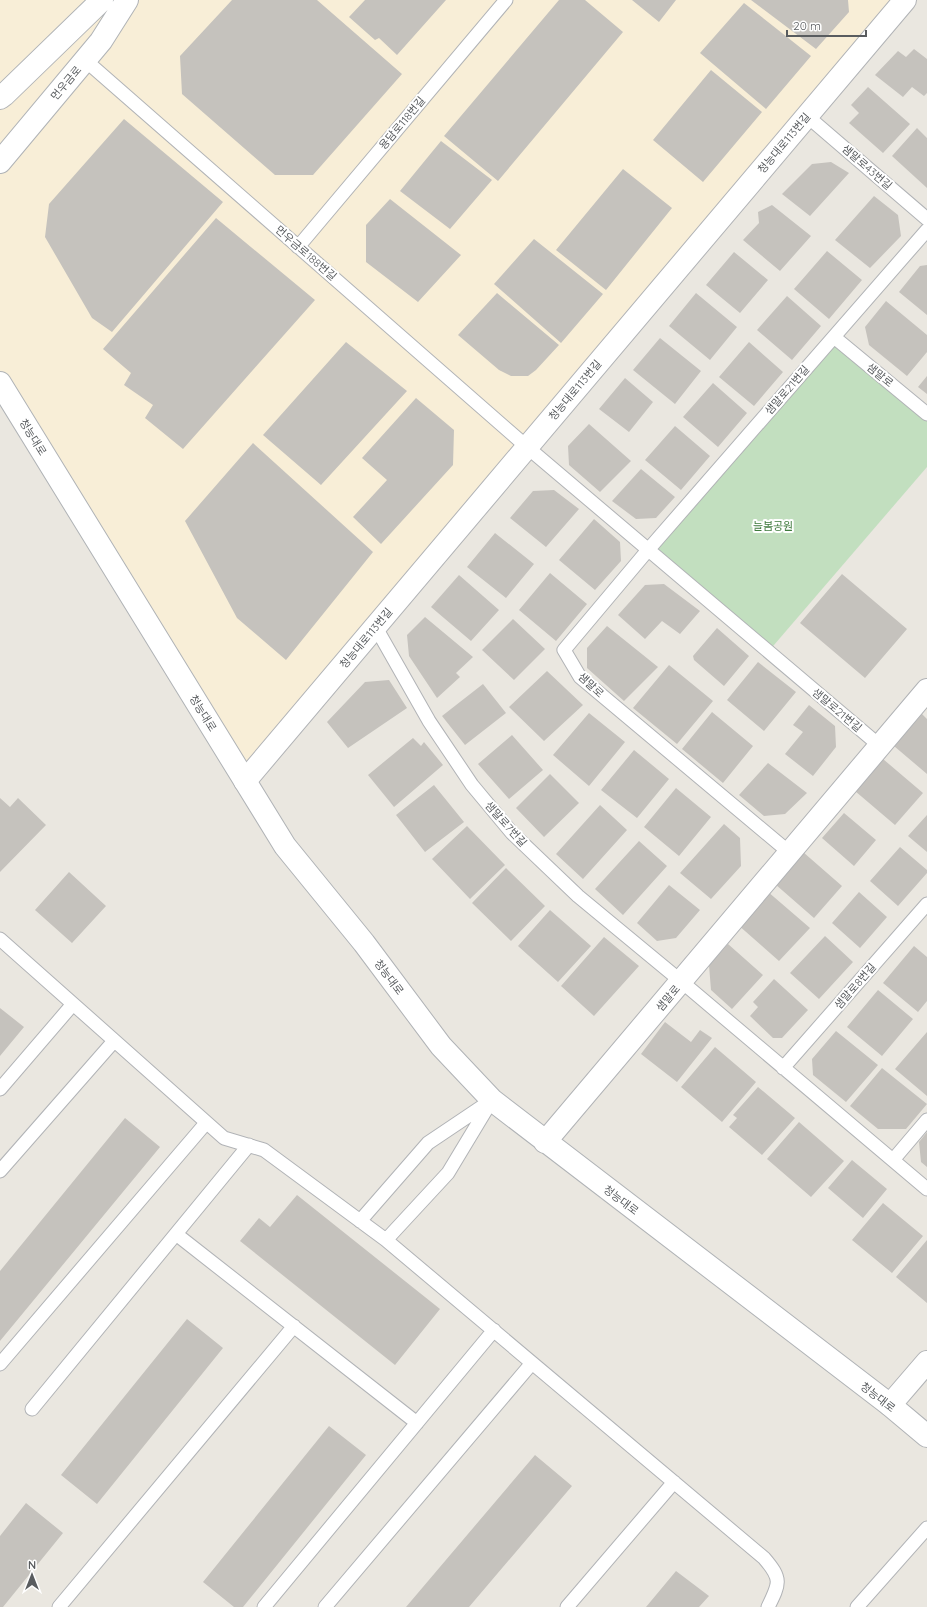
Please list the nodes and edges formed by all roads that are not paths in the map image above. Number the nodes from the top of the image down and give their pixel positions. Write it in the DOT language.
graph roads {
  1 [pos="102,0"];
  2 [pos="127,0"];
  3 [pos="506,0"];
  4 [pos="905,0"];
  5 [pos="85,60"];
  6 [pos="0,98"];
  7 [pos="807,116"];
  8 [pos="0,162"];
  9 [pos="927,219"];
  10 [pos="927,230"];
  11 [pos="298,247"];
  12 [pos="834,337"];
  13 [pos="0,383"];
  14 [pos="927,414"];
  15 [pos="527,447"];
  16 [pos="648,550"];
  17 [pos="375,626"];
  18 [pos="564,650"];
  19 [pos="927,690"];
  20 [pos="880,746"];
  21 [pos="245,781"];
  22 [pos="790,853"];
  23 [pos="927,904"];
  24 [pos="0,939"];
  25 [pos="682,982"];
  26 [pos="73,1004"];
  27 [pos="114,1041"];
  28 [pos="783,1068"];
  29 [pos="0,1089"];
  30 [pos="492,1100"];
  31 [pos="927,1120"];
  32 [pos="206,1123"];
  33 [pos="546,1142"];
  34 [pos="249,1145"];
  35 [pos="893,1160"];
  36 [pos="0,1171"];
  37 [pos="927,1189"];
  38 [pos="360,1221"];
  39 [pos="176,1234"];
  40 [pos="386,1240"];
  41 [pos="294,1326"];
  42 [pos="494,1330"];
  43 [pos="927,1362"];
  44 [pos="532,1363"];
  45 [pos="0,1364"];
  46 [pos="890,1405"];
  47 [pos="32,1409"];
  48 [pos="417,1423"];
  49 [pos="927,1436"];
  50 [pos="674,1482"];
  51 [pos="927,1528"];
  52 [pos="59,1607"];
  53 [pos="264,1607"];
  54 [pos="325,1607"];
  55 [pos="566,1607"];
  56 [pos="768,1607"];
  57 [pos="857,1607"];
  1 -- 6 [label="main road"];
  2 -- 5 [label="main road, 먼우금로"];
  3 -- 11 [label="lane, 용담로118번길"];
  4 -- 7 [label="main road, 청능대로113번길"];
  5 -- 8 [label="main road, 먼우금로"];
  5 -- 11 [label="lane, 먼우금로188번길"];
  7 -- 9 [label="lane, 샘말로43번길"];
  7 -- 15 [label="main road, 청능대로113번길"];
  10 -- 12 [label="lane, 샘말로21번길"];
  11 -- 15 [label="lane, 먼우금로188번길"];
  12 -- 14 [label="lane, 샘말로"];
  12 -- 16 [label="lane, 샘말로21번길"];
  13 -- 21 [label="main road, 청능대로"];
  15 -- 16 [label="lane, 샘말로21번길"];
  15 -- 17 [label="main road, 청능대로113번길"];
  16 -- 18 [label="lane, 샘말로21번길"];
  16 -- 20 [label="lane, 샘말로21번길"];
  17 -- 21 [label="main road, 청능대로113번길"];
  17 -- 25 [label="lane, 샘말로7번길"];
  18 -- 22 [label="lane, 샘말로"];
  19 -- 20 [label="main road, 샘말로"];
  20 -- 22 [label="main road, 샘말로"];
  21 -- 30 [label="main road, 청능대로"];
  22 -- 25 [label="main road, 샘말로"];
  23 -- 28 [label="lane, 샘말로8번길"];
  24 -- 26 [label="lane"];
  25 -- 28 [label="lane"];
  25 -- 33 [label="main road, 샘말로"];
  26 -- 27 [label="lane"];
  26 -- 29 [label="lane"];
  27 -- 32 [label="lane"];
  27 -- 36 [label="lane"];
  28 -- 35 [label="lane"];
  30 -- 33 [label="main road, 청능대로"];
  30 -- 38 [label="lane"];
  30 -- 40 [label="lane"];
  31 -- 35 [label="lane"];
  32 -- 34 [label="lane"];
  32 -- 45 [label="lane"];
  33 -- 46 [label="main road, 청능대로"];
  34 -- 38 [label="lane"];
  34 -- 39 [label="lane"];
  35 -- 37 [label="lane"];
  38 -- 40 [label="lane"];
  39 -- 41 [label="lane"];
  39 -- 47 [label="lane"];
  40 -- 42 [label="lane"];
  41 -- 48 [label="lane"];
  41 -- 52 [label="lane"];
  42 -- 44 [label="lane"];
  42 -- 48 [label="lane"];
  43 -- 46 [label="main road"];
  44 -- 50 [label="lane"];
  44 -- 54 [label="lane"];
  46 -- 49 [label="main road, 청능대로"];
  48 -- 53 [label="lane"];
  50 -- 55 [label="lane"];
  50 -- 56 [label="lane"];
  51 -- 57 [label="lane"];
}
